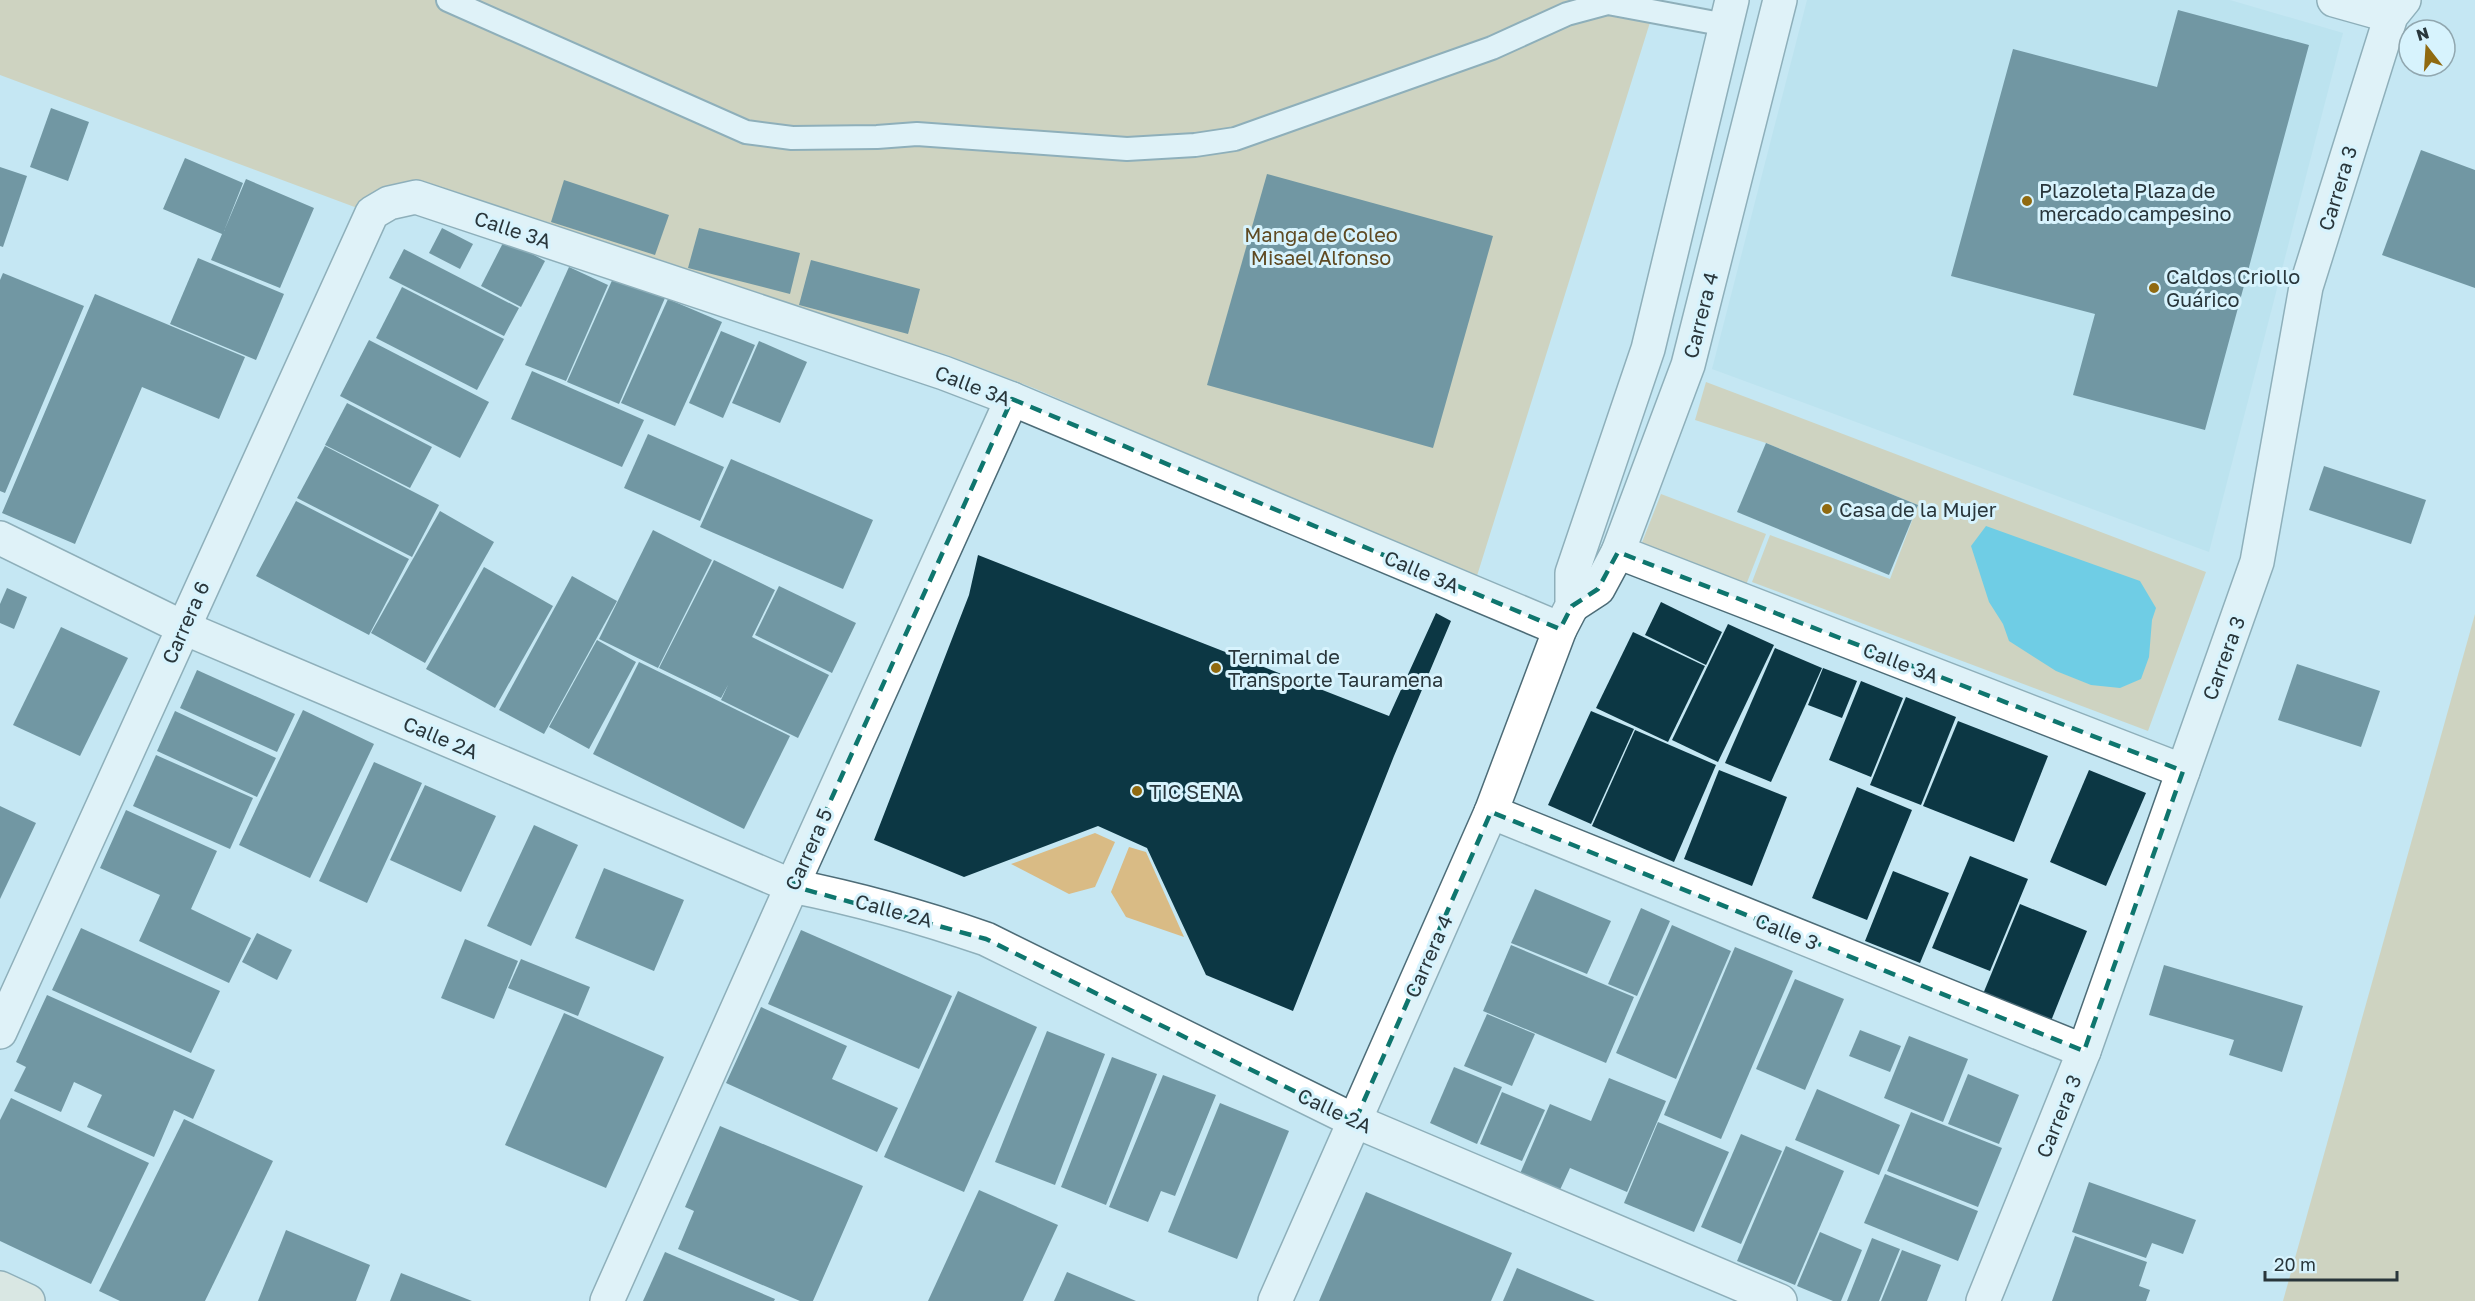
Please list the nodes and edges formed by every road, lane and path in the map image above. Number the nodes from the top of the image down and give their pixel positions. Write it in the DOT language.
graph roads {
  1 [pos="448,0"];
  2 [pos="1780,0"];
  3 [pos="2334,0"];
  4 [pos="1606,2"];
  5 [pos="2397,8"];
  6 [pos="1729,13"];
  7 [pos="372,213"];
  8 [pos="1012,399"];
  9 [pos="0,538"];
  10 [pos="1618,552"];
  11 [pos="1566,617"];
  12 [pos="182,627"];
  13 [pos="2183,771"];
  14 [pos="1491,812"];
  15 [pos="792,886"];
  16 [pos="0,1032"];
  17 [pos="2084,1051"];
  18 [pos="1355,1121"];
  19 [pos="0,1288"];
  20 [pos="28,1301"];
  21 [pos="607,1301"];
  22 [pos="1275,1301"];
  23 [pos="1780,1301"];
  24 [pos="1983,1301"];
  1 -- 4 [label="lane"];
  2 -- 10 [label="street, Carrera 4"];
  3 -- 5 [label="street"];
  4 -- 6 [label="lane"];
  5 -- 13 [label="street, Carrera 3"];
  6 -- 11 [label="street, Carrera 4"];
  7 -- 8 [label="street, Calle 3A"];
  7 -- 12 [label="street, Carrera 6"];
  8 -- 11 [label="street, Calle 3A"];
  8 -- 15 [label="street, Carrera 5"];
  9 -- 12 [label="street, Calle 2A"];
  10 -- 11 [label="street, Carrera 4"];
  10 -- 13 [label="street, Calle 3A"];
  11 -- 14 [label="street, Carrera 4"];
  12 -- 15 [label="street, Calle 2A"];
  12 -- 16 [label="street, Carrera 6"];
  13 -- 17 [label="street, Carrera 3"];
  14 -- 17 [label="street, Calle 3"];
  14 -- 18 [label="street, Carrera 4"];
  15 -- 18 [label="street, Calle 2A"];
  15 -- 21 [label="street, Carrera 5"];
  17 -- 24 [label="street, Carrera 3"];
  18 -- 22 [label="street, Carrera 4"];
  18 -- 23 [label="street, Calle 2A"];
  19 -- 20 [label="main road"];
}
